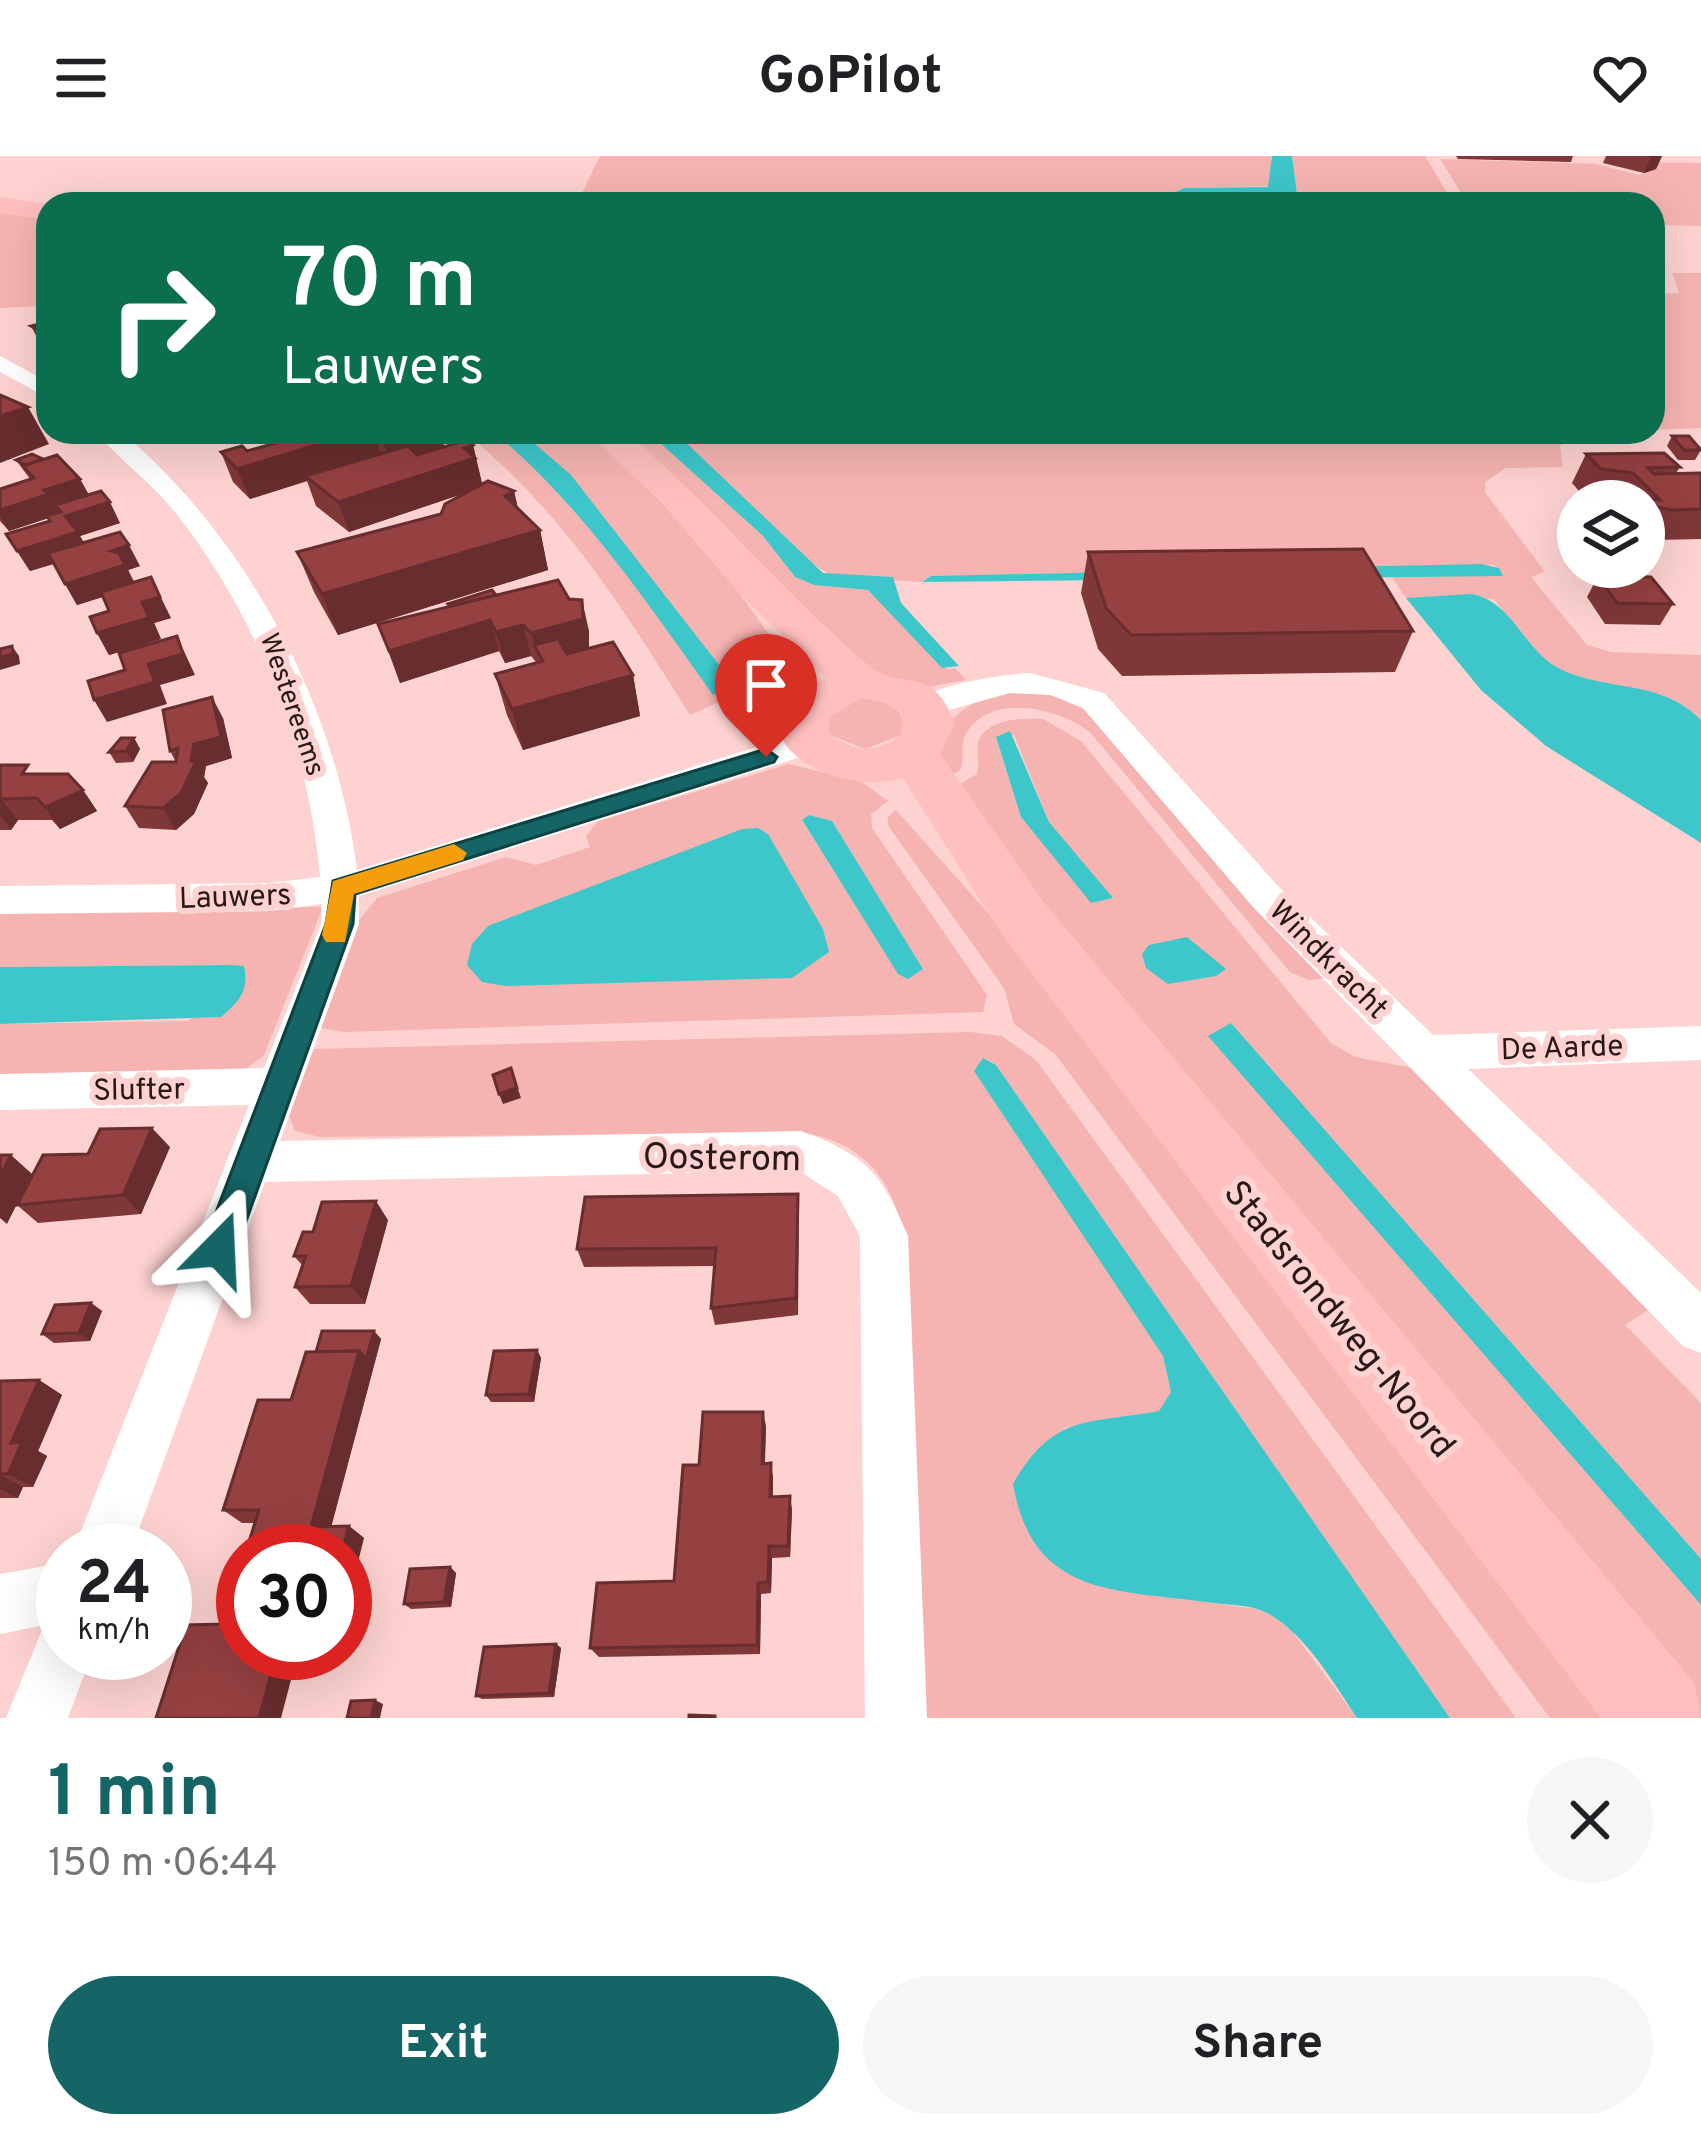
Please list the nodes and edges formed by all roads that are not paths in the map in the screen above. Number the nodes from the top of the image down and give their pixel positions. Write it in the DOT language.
graph roads {
  1 [pos="0,205"];
  2 [pos="36,210"];
  3 [pos="0,363"];
  4 [pos="36,385"];
  5 [pos="36,397"];
  6 [pos="21,403"];
  7 [pos="120,444"];
  8 [pos="618,444"];
  9 [pos="829,708"];
  10 [pos="904,743"];
  11 [pos="342,888"];
  12 [pos="0,900"];
  13 [pos="1701,1043"];
  14 [pos="1423,1053"];
  15 [pos="279,1086"];
  16 [pos="0,1092"];
  17 [pos="252,1162"];
  18 [pos="1701,1328"];
  19 [pos="112,1524"];
  20 [pos="36,1597"];
  21 [pos="0,1604"];
  22 [pos="52,1680"];
  23 [pos="38,1718"];
  24 [pos="896,1718"];
  25 [pos="1660,1718"];
  1 -- 2 [label="main road"];
  3 -- 4 [label="street"];
  5 -- 6 [label="street"];
  7 -- 11 [label="street, Westereems"];
  8 -- 9 [label="main road"];
  9 -- 10 [label="main road"];
  9 -- 10 [label="main road"];
  9 -- 11 [label="street, Lauwers"];
  10 -- 14 [label="street, Windkracht"];
  10 -- 25 [label="main road, Stadsrondweg-Noord"];
  11 -- 12 [label="street, Lauwers"];
  11 -- 15 [label="street, Westereems"];
  13 -- 14 [label="street, De Aarde"];
  14 -- 18 [label="street, Windkracht"];
  15 -- 16 [label="street, Slufter"];
  15 -- 17 [label="street, Westereems"];
  17 -- 19 [label="street, Westereems"];
  17 -- 24 [label="street, Oosterom"];
  20 -- 21 [label="street"];
  22 -- 23 [label="street"];
}
